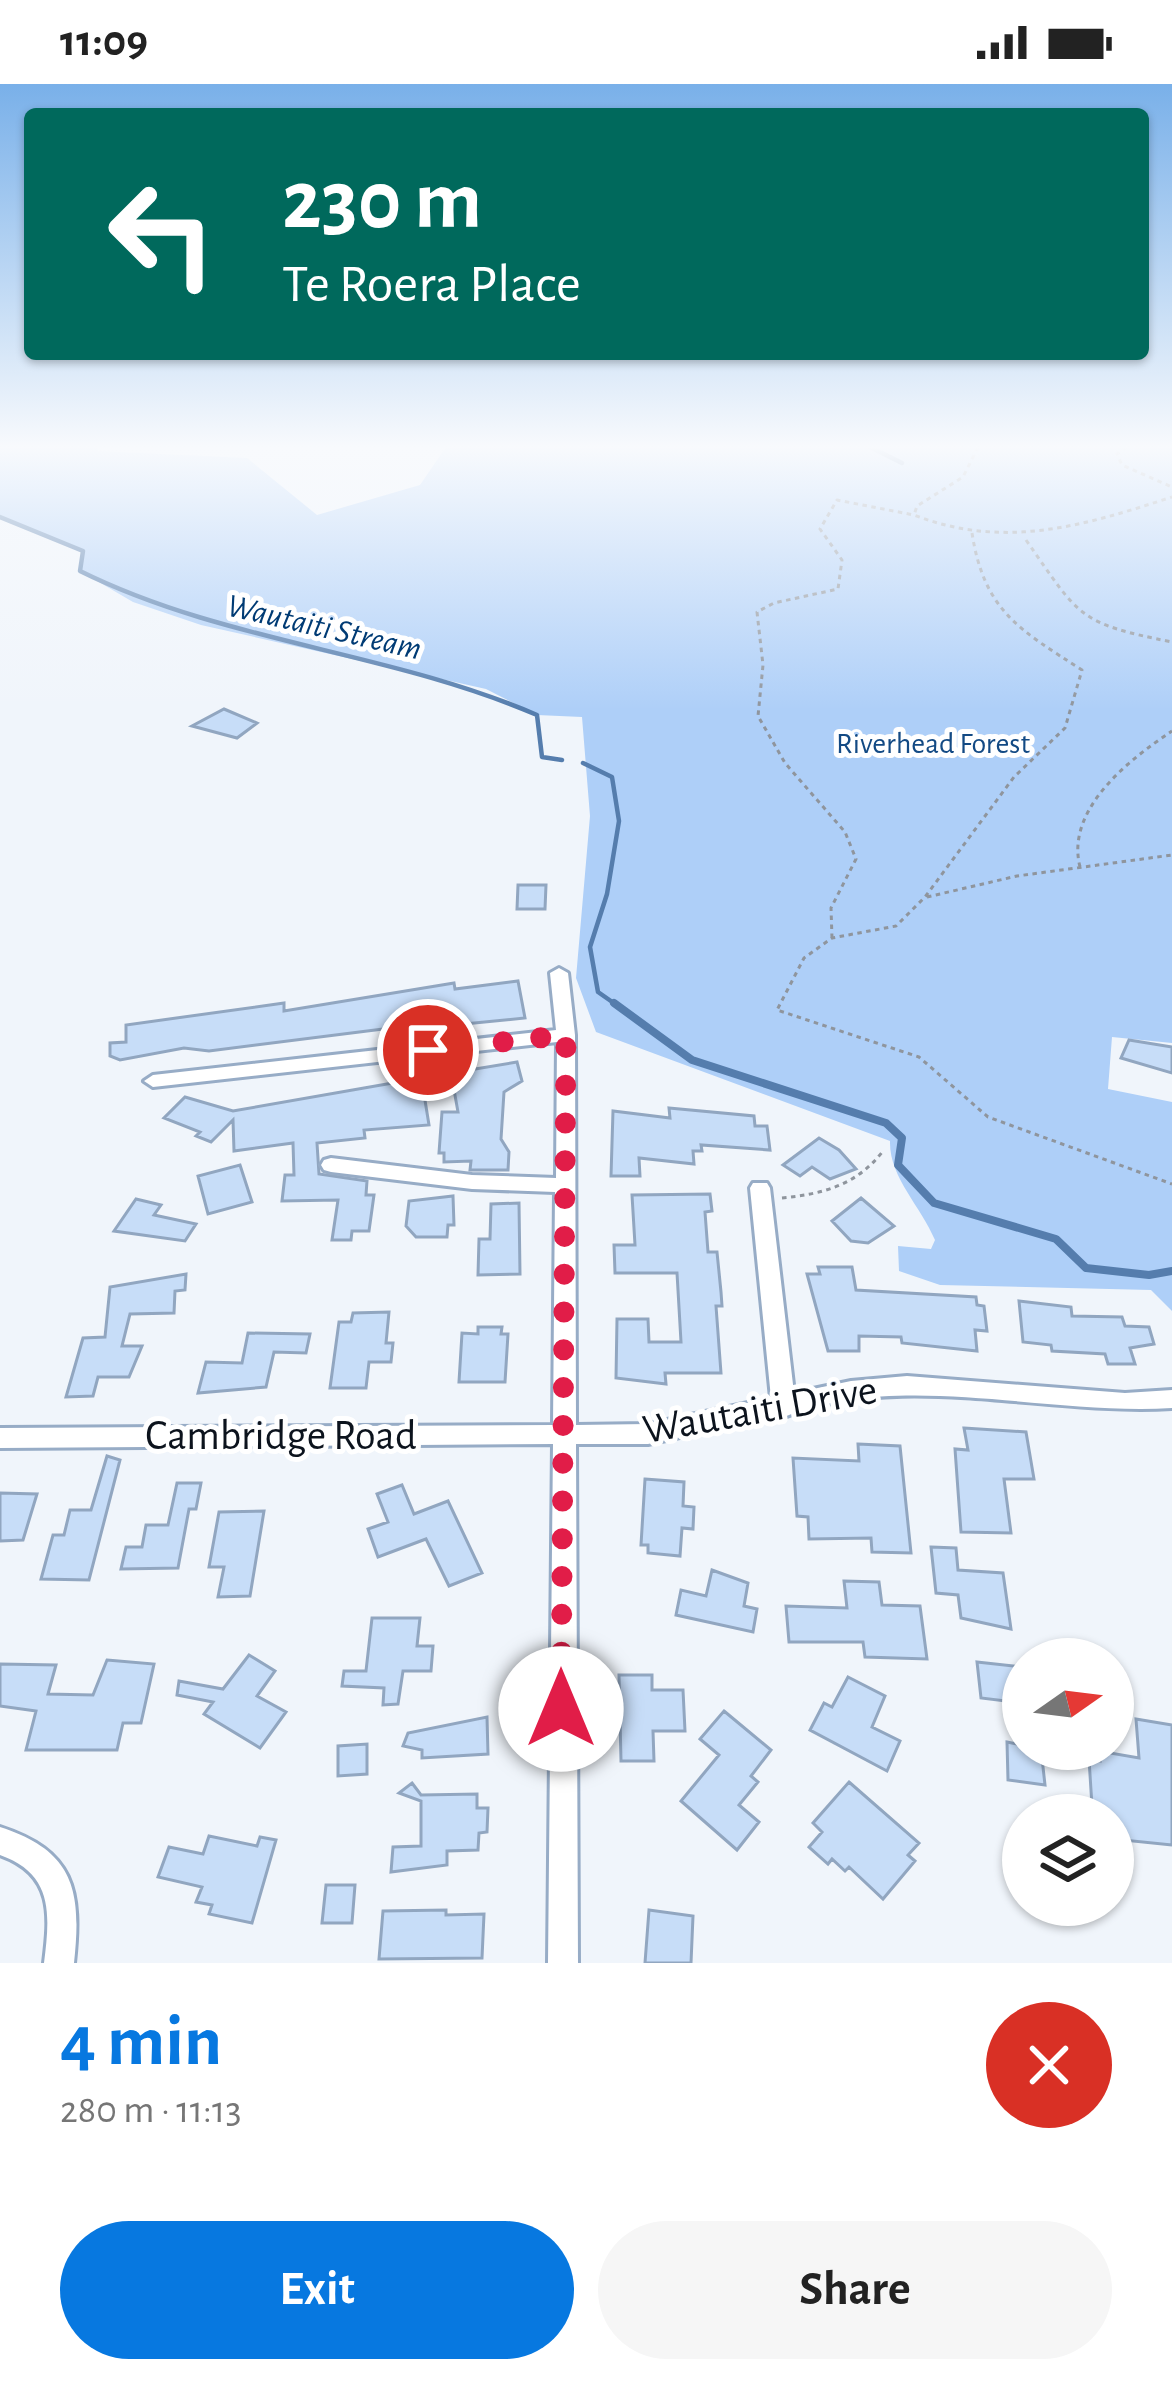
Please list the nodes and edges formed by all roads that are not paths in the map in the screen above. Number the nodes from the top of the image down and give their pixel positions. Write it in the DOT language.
graph roads {
  1 [pos="559,973"];
  2 [pos="566,1035"];
  3 [pos="153,1081"];
  4 [pos="331,1165"];
  5 [pos="563,1185"];
  6 [pos="760,1194"];
  7 [pos="1172,1399"];
  8 [pos="784,1407"];
  9 [pos="563,1433"];
  10 [pos="0,1438"];
  11 [pos="0,1840"];
  12 [pos="58,1963"];
  13 [pos="562,1963"];
  1 -- 2 [label="street"];
  2 -- 3 [label="street"];
  2 -- 5 [label="street"];
  4 -- 5 [label="street"];
  5 -- 9 [label="street"];
  6 -- 8 [label="street"];
  7 -- 8 [label="street, Wautaiti Drive"];
  8 -- 9 [label="street, Wautaiti Drive"];
  9 -- 10 [label="street, Cambridge Road"];
  9 -- 13 [label="street"];
  11 -- 12 [label="street"];
}
